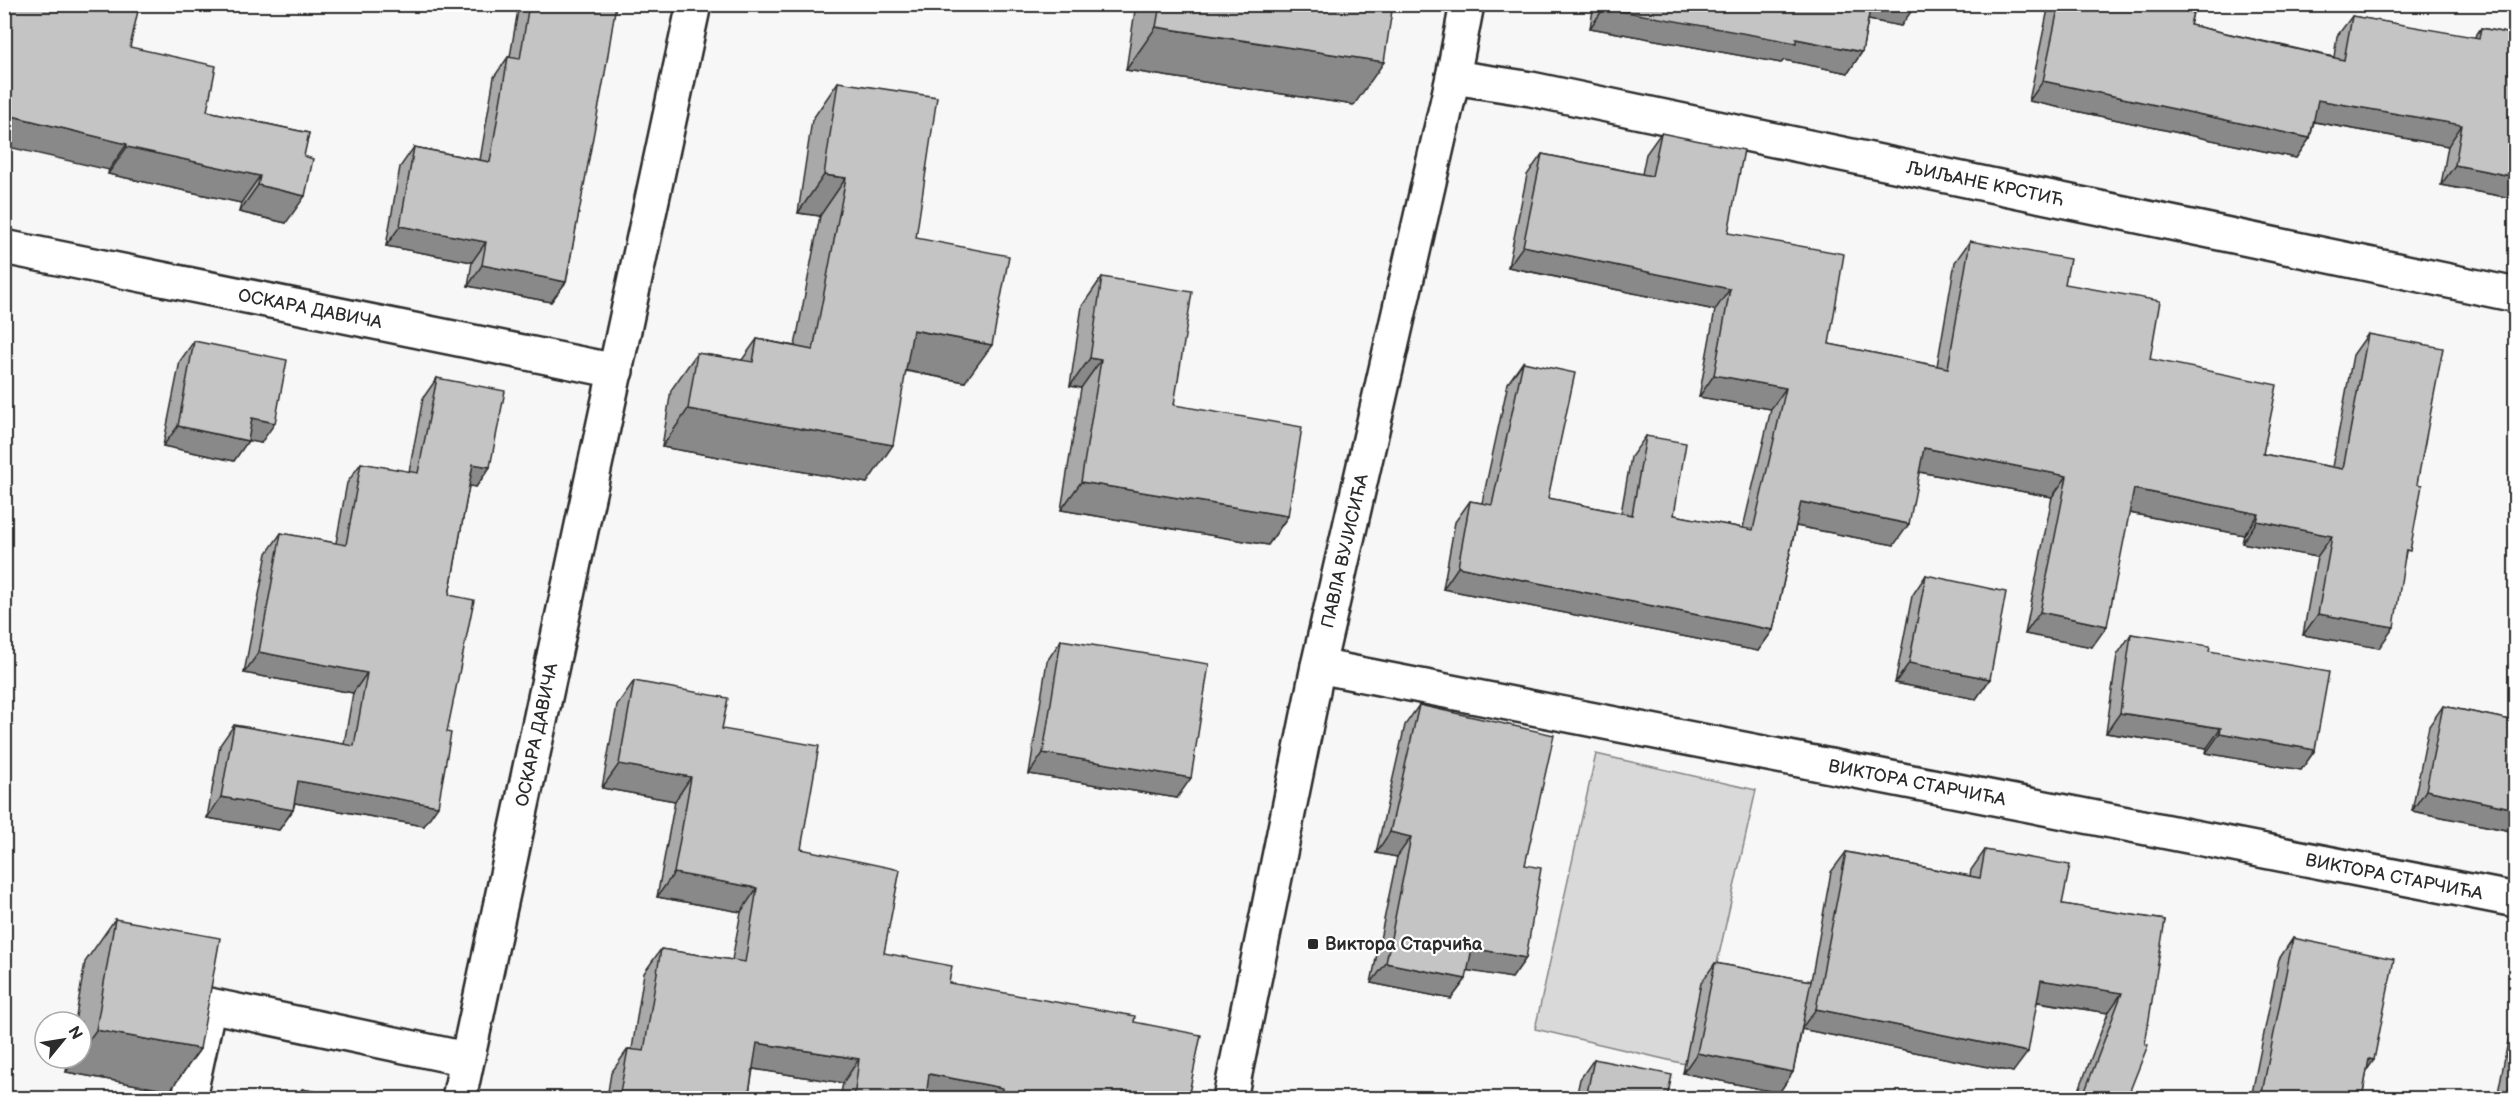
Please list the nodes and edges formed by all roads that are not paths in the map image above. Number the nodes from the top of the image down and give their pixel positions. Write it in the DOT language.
graph roads {
  1 [pos="694,4"];
  2 [pos="1467,4"];
  3 [pos="1453,77"];
  4 [pos="4,247"];
  5 [pos="2516,295"];
  6 [pos="616,371"];
  7 [pos="1318,666"];
  8 [pos="2516,900"];
  9 [pos="466,1059"];
  10 [pos="189,1098"];
  11 [pos="459,1098"];
  12 [pos="1230,1098"];
  1 -- 6 [label="street, ОСКАРА ДАВИЧА"];
  2 -- 3 [label="street, ПАВЛА ВУЈИСИЋА"];
  3 -- 5 [label="street, ЉИЉАНЕ КРСТИЋ"];
  3 -- 7 [label="street, ПАВЛА ВУЈИСИЋА"];
  4 -- 6 [label="street, ОСКАРА ДАВИЧА"];
  6 -- 9 [label="street, ОСКАРА ДАВИЧА"];
  7 -- 8 [label="street, ВИКТОРА СТАРЧИЋА"];
  7 -- 12 [label="street, ПАВЛА ВУЈИСИЋА"];
  9 -- 10 [label="street"];
  9 -- 11 [label="street, ОСКАРА ДАВИЧА"];
}
